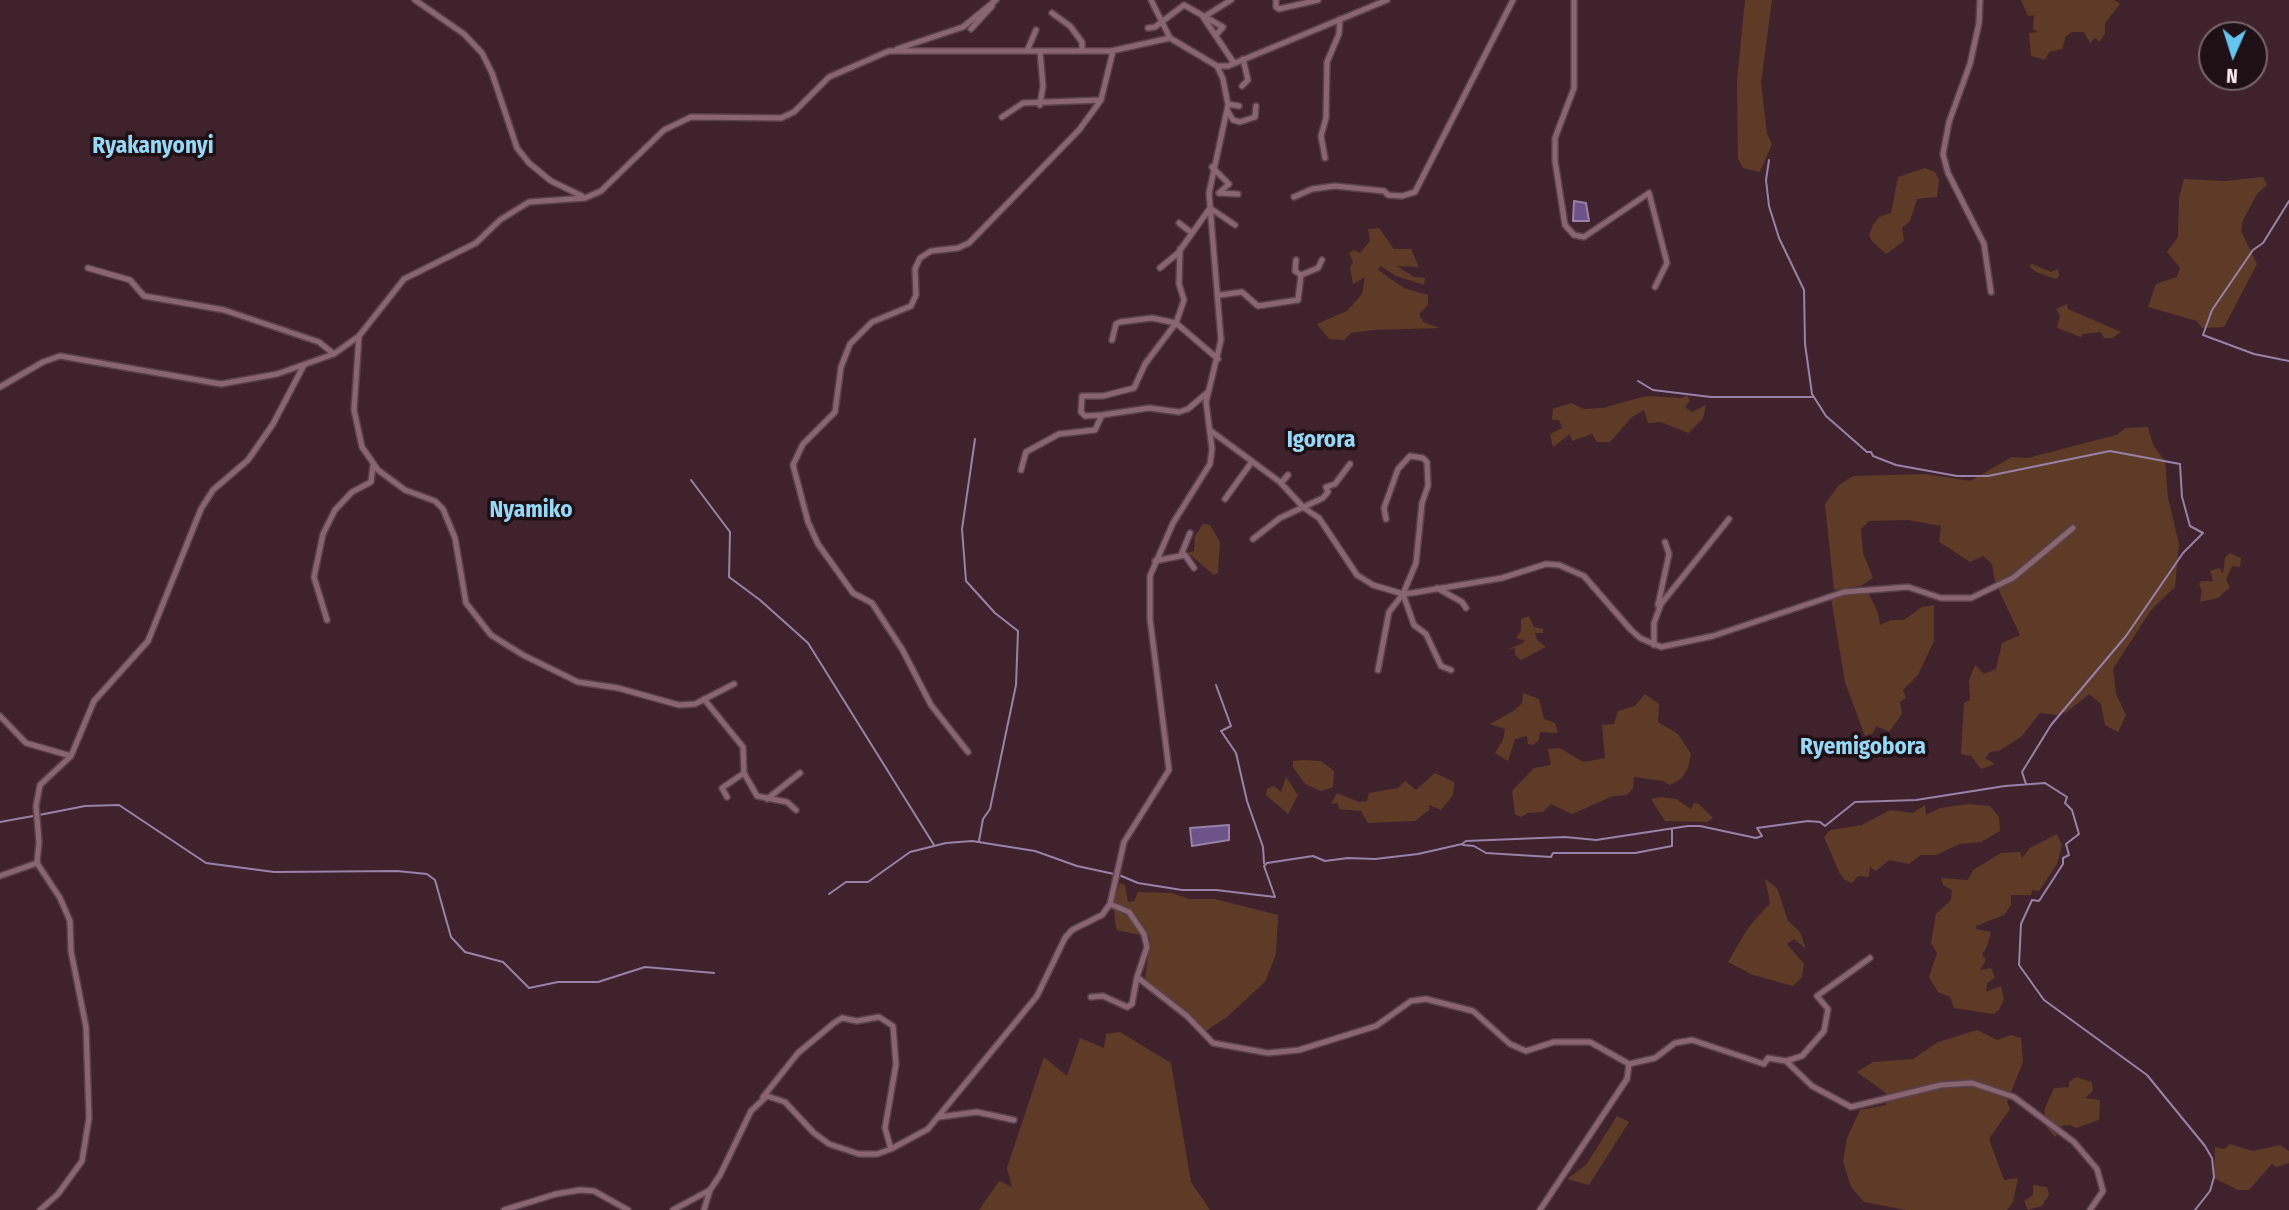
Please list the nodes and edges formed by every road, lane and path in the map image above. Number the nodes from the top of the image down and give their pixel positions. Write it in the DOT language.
graph roads {
  1 [pos="415,0"];
  2 [pos="996,0"];
  3 [pos="1151,0"];
  4 [pos="1191,0"];
  5 [pos="1231,0"];
  6 [pos="1276,0"];
  7 [pos="1318,0"];
  8 [pos="1387,0"];
  9 [pos="1513,0"];
  10 [pos="1574,0"];
  11 [pos="1980,0"];
  12 [pos="1221,3"];
  13 [pos="1184,5"];
  14 [pos="1052,13"];
  15 [pos="1204,15"];
  16 [pos="1340,19"];
  17 [pos="1162,22"];
  18 [pos="1148,28"];
  19 [pos="971,29"];
  20 [pos="1036,30"];
  21 [pos="1170,38"];
  22 [pos="889,51"];
  23 [pos="1027,51"];
  24 [pos="1040,51"];
  25 [pos="1082,51"];
  26 [pos="1113,51"];
  27 [pos="1243,59"];
  28 [pos="1231,65"];
  29 [pos="1217,66"];
  30 [pos="1222,75"];
  31 [pos="1242,86"];
  32 [pos="1101,100"];
  33 [pos="1040,105"];
  34 [pos="1239,106"];
  35 [pos="1256,106"];
  36 [pos="1227,107"];
  37 [pos="1002,117"];
  38 [pos="1325,158"];
  39 [pos="1212,167"];
  40 [pos="1209,193"];
  41 [pos="1219,193"];
  42 [pos="1238,194"];
  43 [pos="1294,197"];
  44 [pos="585,198"];
  45 [pos="1210,208"];
  46 [pos="1179,223"];
  47 [pos="1235,225"];
  48 [pos="1192,233"];
  49 [pos="1180,249"];
  50 [pos="1296,260"];
  51 [pos="1322,260"];
  52 [pos="88,268"];
  53 [pos="1160,268"];
  54 [pos="1301,275"];
  55 [pos="1655,287"];
  56 [pos="1991,292"];
  57 [pos="1220,295"];
  58 [pos="1177,323"];
  59 [pos="359,336"];
  60 [pos="1112,340"];
  61 [pos="334,355"];
  62 [pos="1218,359"];
  63 [pos="304,365"];
  64 [pos="0,387"];
  65 [pos="1211,389"];
  66 [pos="1102,415"];
  67 [pos="1211,431"];
  68 [pos="1251,463"];
  69 [pos="1350,464"];
  70 [pos="373,466"];
  71 [pos="1021,470"];
  72 [pos="1288,475"];
  73 [pos="1281,483"];
  74 [pos="1225,499"];
  75 [pos="1303,506"];
  76 [pos="1385,519"];
  77 [pos="1728,519"];
  78 [pos="2073,528"];
  79 [pos="1190,533"];
  80 [pos="1252,540"];
  81 [pos="1665,542"];
  82 [pos="1181,555"];
  83 [pos="1155,561"];
  84 [pos="1194,568"];
  85 [pos="1437,588"];
  86 [pos="1403,594"];
  87 [pos="1466,608"];
  88 [pos="1658,608"];
  89 [pos="327,620"];
  90 [pos="1654,645"];
  91 [pos="1378,670"];
  92 [pos="1451,670"];
  93 [pos="734,684"];
  94 [pos="705,699"];
  95 [pos="0,716"];
  96 [pos="968,752"];
  97 [pos="71,756"];
  98 [pos="744,773"];
  99 [pos="800,774"];
  100 [pos="727,797"];
  101 [pos="766,800"];
  102 [pos="796,810"];
  103 [pos="37,863"];
  104 [pos="0,876"];
  105 [pos="1110,904"];
  106 [pos="1870,958"];
  107 [pos="1138,977"];
  108 [pos="1091,997"];
  109 [pos="1786,1061"];
  110 [pos="1629,1064"];
  111 [pos="764,1097"];
  112 [pos="938,1117"];
  113 [pos="1014,1120"];
  114 [pos="891,1149"];
  115 [pos="709,1190"];
  116 [pos="40,1210"];
  117 [pos="504,1210"];
  118 [pos="628,1210"];
  119 [pos="673,1210"];
  120 [pos="704,1210"];
  121 [pos="1541,1210"];
  122 [pos="2090,1210"];
  1 -- 44 [label="street"];
  2 -- 19 [label="street"];
  2 -- 22 [label="street"];
  3 -- 17 [label="street"];
  4 -- 13 [label="street"];
  5 -- 12 [label="street"];
  6 -- 7 [label="street"];
  8 -- 16 [label="street"];
  9 -- 43 [label="street"];
  10 -- 55 [label="street"];
  11 -- 56 [label="street"];
  12 -- 15 [label="street"];
  13 -- 15 [label="street"];
  13 -- 17 [label="street"];
  14 -- 25 [label="street"];
  15 -- 28 [label="street"];
  16 -- 27 [label="street"];
  16 -- 38 [label="street"];
  17 -- 18 [label="street"];
  17 -- 21 [label="street"];
  20 -- 23 [label="street"];
  21 -- 26 [label="street"];
  21 -- 29 [label="street"];
  22 -- 23 [label="street"];
  22 -- 44 [label="street"];
  23 -- 24 [label="street"];
  24 -- 25 [label="street"];
  24 -- 33 [label="street"];
  25 -- 26 [label="street"];
  26 -- 32 [label="street"];
  27 -- 28 [label="street"];
  27 -- 31 [label="street"];
  28 -- 29 [label="street"];
  28 -- 30 [label="street"];
  29 -- 30 [label="street"];
  30 -- 36 [label="street"];
  32 -- 33 [label="street"];
  32 -- 96 [label="street"];
  33 -- 37 [label="street"];
  34 -- 36 [label="street"];
  35 -- 36 [label="street"];
  36 -- 39 [label="street"];
  39 -- 40 [label="street"];
  39 -- 41 [label="street"];
  40 -- 41 [label="street"];
  40 -- 45 [label="street"];
  41 -- 42 [label="street"];
  44 -- 59 [label="street"];
  45 -- 47 [label="street"];
  45 -- 48 [label="street"];
  45 -- 57 [label="street"];
  46 -- 48 [label="street"];
  48 -- 49 [label="street"];
  49 -- 53 [label="street"];
  49 -- 58 [label="street"];
  50 -- 54 [label="street"];
  51 -- 54 [label="street"];
  52 -- 61 [label="street"];
  54 -- 57 [label="street"];
  57 -- 62 [label="street"];
  58 -- 60 [label="street"];
  58 -- 62 [label="street"];
  58 -- 66 [label="street"];
  59 -- 61 [label="street"];
  59 -- 70 [label="street"];
  61 -- 63 [label="street"];
  62 -- 65 [label="street"];
  63 -- 64 [label="street"];
  63 -- 97 [label="street"];
  65 -- 66 [label="street"];
  65 -- 67 [label="street"];
  66 -- 71 [label="street"];
  67 -- 68 [label="street"];
  67 -- 83 [label="street"];
  68 -- 73 [label="street"];
  68 -- 74 [label="street"];
  69 -- 75 [label="street"];
  70 -- 89 [label="street"];
  70 -- 94 [label="street"];
  72 -- 73 [label="street"];
  73 -- 75 [label="street"];
  75 -- 80 [label="street"];
  75 -- 86 [label="street"];
  76 -- 86 [label="street"];
  77 -- 88 [label="street"];
  78 -- 90 [label="street"];
  79 -- 82 [label="street"];
  81 -- 88 [label="street"];
  82 -- 83 [label="street"];
  82 -- 84 [label="street"];
  83 -- 105 [label="street"];
  85 -- 86 [label="street"];
  85 -- 87 [label="street"];
  85 -- 90 [label="street"];
  86 -- 91 [label="street"];
  86 -- 92 [label="street"];
  88 -- 90 [label="street"];
  93 -- 94 [label="street"];
  94 -- 98 [label="street"];
  95 -- 97 [label="street"];
  97 -- 103 [label="street"];
  98 -- 100 [label="street"];
  98 -- 101 [label="street"];
  99 -- 101 [label="street"];
  101 -- 102 [label="street"];
  103 -- 104 [label="street"];
  103 -- 116 [label="street"];
  105 -- 107 [label="street"];
  105 -- 112 [label="street"];
  106 -- 109 [label="street"];
  107 -- 108 [label="street"];
  107 -- 110 [label="street"];
  109 -- 110 [label="street"];
  109 -- 122 [label="street"];
  110 -- 121 [label="street"];
  111 -- 114 [label="street"];
  111 -- 114 [label="street"];
  111 -- 115 [label="street"];
  112 -- 113 [label="street"];
  112 -- 114 [label="street"];
  115 -- 119 [label="street"];
  115 -- 120 [label="street"];
  117 -- 118 [label="street"];
}
